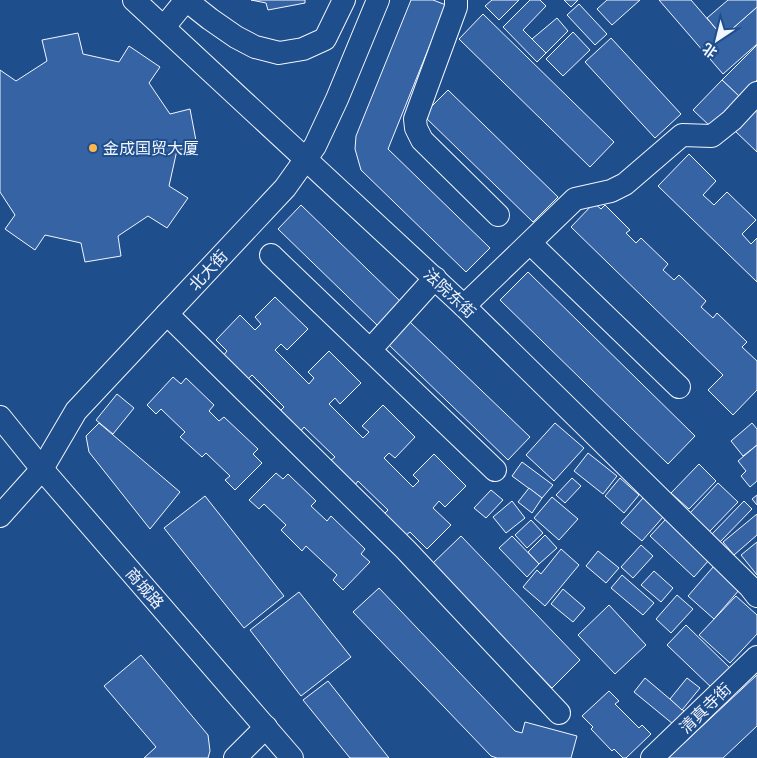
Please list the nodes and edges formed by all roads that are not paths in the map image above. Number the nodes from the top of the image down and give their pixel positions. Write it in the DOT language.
graph roads {
  1 [pos="134,0"];
  2 [pos="344,0"];
  3 [pos="378,0"];
  4 [pos="456,0"];
  5 [pos="164,27"];
  6 [pos="757,93"];
  7 [pos="306,159"];
  8 [pos="498,215"];
  9 [pos="530,243"];
  10 [pos="271,254"];
  11 [pos="435,278"];
  12 [pos="464,306"];
  13 [pos="167,314"];
  14 [pos="370,350"];
  15 [pos="679,387"];
  16 [pos="0,417"];
  17 [pos="42,469"];
  18 [pos="495,470"];
  19 [pos="0,516"];
  20 [pos="757,596"];
  21 [pos="757,657"];
  22 [pos="559,713"];
  23 [pos="266,728"];
  24 [pos="235,758"];
  25 [pos="292,758"];
  26 [pos="652,758"];
  1 -- 5 [label="street, 法院东街"];
  2 -- 5 [label="street"];
  3 -- 7 [label="street, 北大街"];
  4 -- 8 [label="street"];
  5 -- 7 [label="street, 法院东街"];
  6 -- 9 [label="street"];
  7 -- 11 [label="street, 法院东街"];
  7 -- 13 [label="street, 北大街"];
  9 -- 12 [label="street"];
  9 -- 15 [label="street"];
  10 -- 14 [label="street"];
  11 -- 12 [label="street, 法院东街"];
  11 -- 14 [label="street"];
  12 -- 20 [label="street, 法院东街"];
  13 -- 17 [label="street, 北大街"];
  13 -- 22 [label="street"];
  14 -- 18 [label="street"];
  16 -- 17 [label="street, 商城路"];
  17 -- 19 [label="street, 北大街"];
  17 -- 23 [label="street, 商城路"];
  21 -- 26 [label="street, 清真寺街"];
  23 -- 24 [label="street"];
  23 -- 25 [label="street, 商城路"];
}
